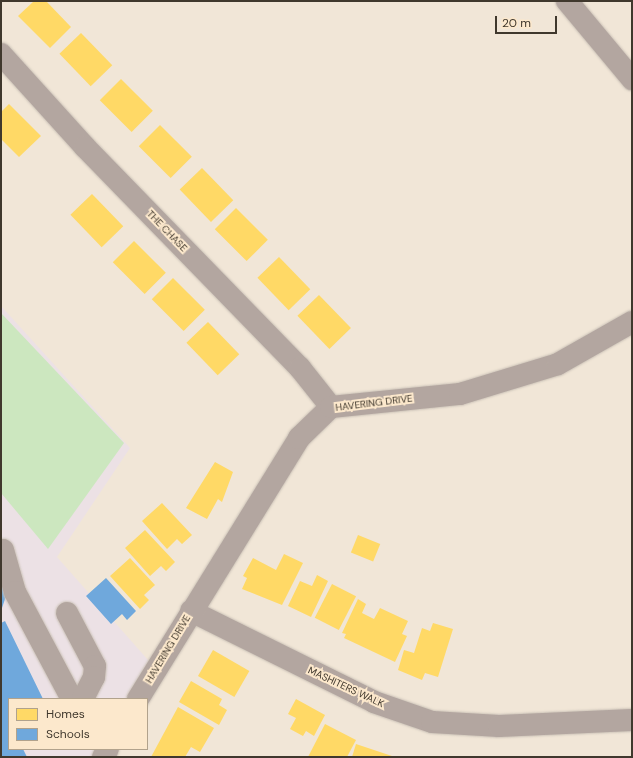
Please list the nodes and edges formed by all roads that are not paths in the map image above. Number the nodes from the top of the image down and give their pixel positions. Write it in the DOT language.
graph roads {
  1 [pos="567,1"];
  2 [pos="1,54"];
  3 [pos="632,79"];
  4 [pos="632,322"];
  5 [pos="331,408"];
  6 [pos="3,550"];
  7 [pos="191,611"];
  8 [pos="67,613"];
  9 [pos="71,698"];
  10 [pos="84,698"];
  11 [pos="139,698"];
  12 [pos="632,720"];
  1 -- 3 [label="street"];
  2 -- 5 [label="street, THE CHASE"];
  4 -- 5 [label="street, HAVERING DRIVE"];
  5 -- 7 [label="street, HAVERING DRIVE"];
  6 -- 9 [label="street"];
  7 -- 11 [label="street, HAVERING DRIVE"];
  7 -- 12 [label="street, MASHITERS WALK"];
  8 -- 10 [label="street"];
}
